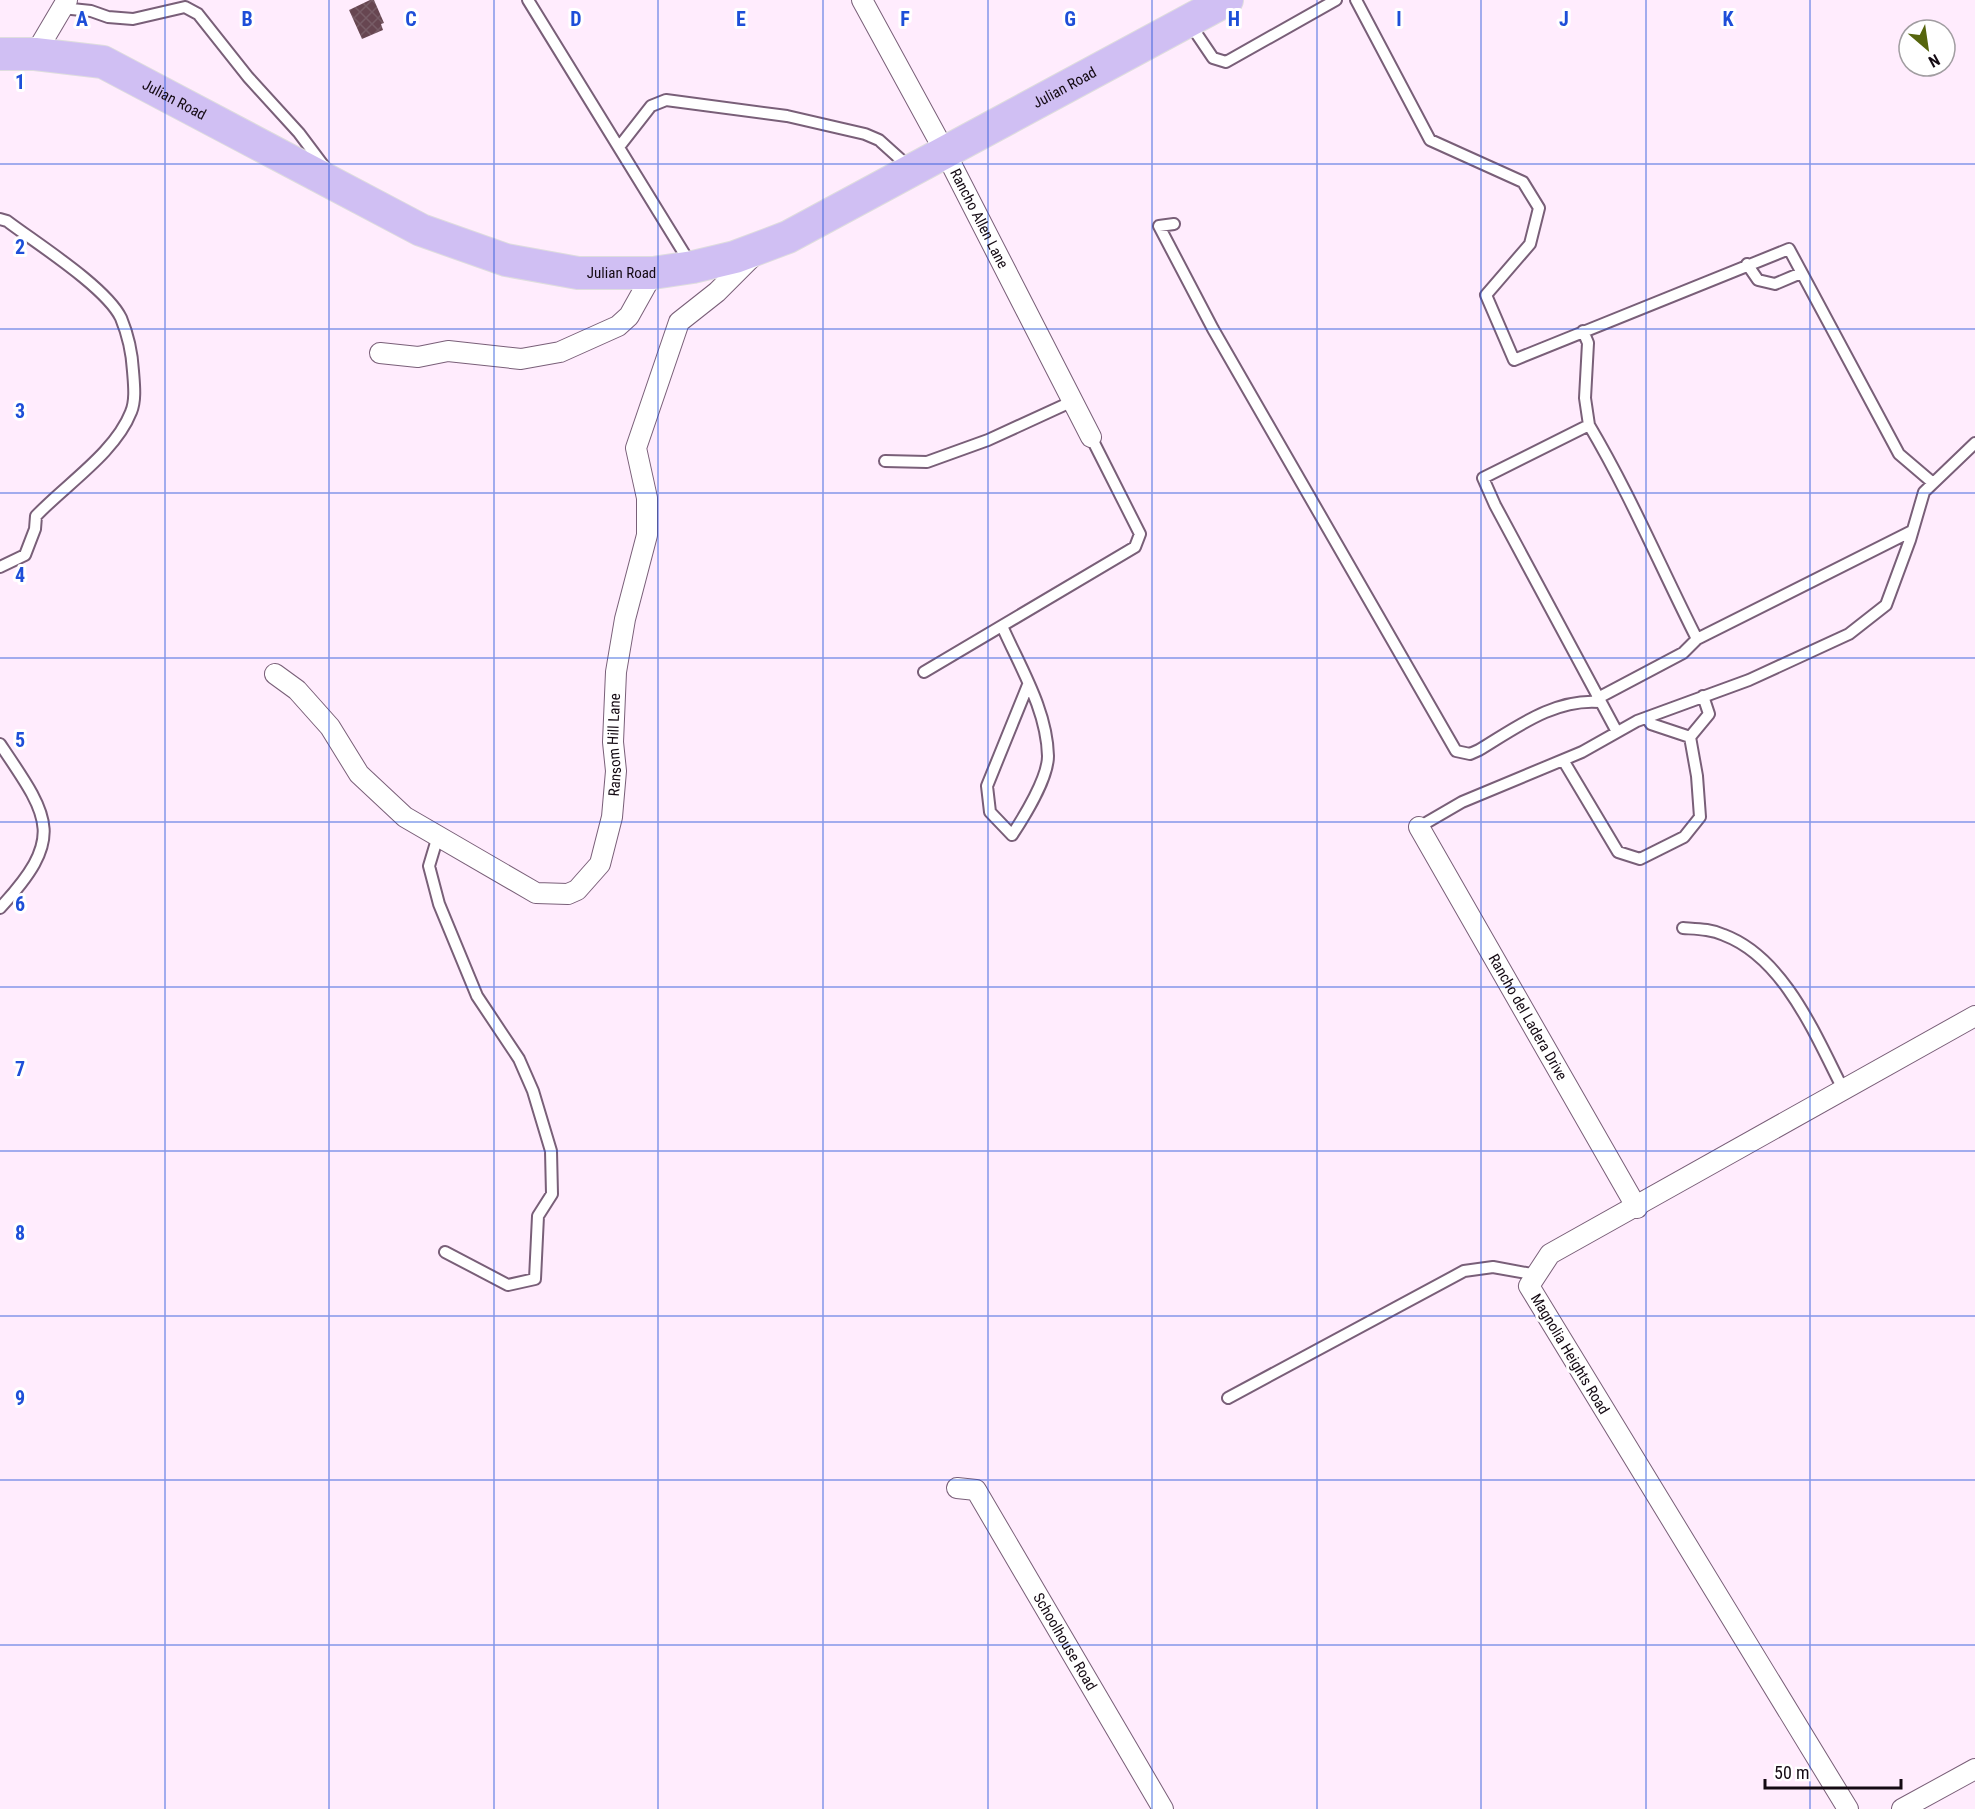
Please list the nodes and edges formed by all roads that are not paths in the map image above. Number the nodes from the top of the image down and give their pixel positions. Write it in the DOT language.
graph roads {
  1 [pos="528,0"];
  2 [pos="862,0"];
  3 [pos="1227,0"];
  4 [pos="1336,0"];
  5 [pos="1356,0"];
  6 [pos="64,4"];
  7 [pos="1188,21"];
  8 [pos="0,54"];
  9 [pos="35,54"];
  10 [pos="619,147"];
  11 [pos="945,152"];
  12 [pos="912,170"];
  13 [pos="339,186"];
  14 [pos="0,219"];
  15 [pos="1174,224"];
  16 [pos="759,249"];
  17 [pos="1747,264"];
  18 [pos="693,267"];
  19 [pos="653,273"];
  20 [pos="1802,273"];
  21 [pos="1583,331"];
  22 [pos="380,353"];
  23 [pos="1073,401"];
  24 [pos="1589,425"];
  25 [pos="1091,437"];
  26 [pos="1975,443"];
  27 [pos="885,461"];
  28 [pos="1933,483"];
  29 [pos="1912,531"];
  30 [pos="0,567"];
  31 [pos="1002,626"];
  32 [pos="1697,639"];
  33 [pos="924,672"];
  34 [pos="275,675"];
  35 [pos="1028,685"];
  36 [pos="1703,696"];
  37 [pos="1599,700"];
  38 [pos="1647,718"];
  39 [pos="1617,732"];
  40 [pos="1690,737"];
  41 [pos="0,744"];
  42 [pos="1563,760"];
  43 [pos="1419,827"];
  44 [pos="438,836"];
  45 [pos="0,908"];
  46 [pos="1683,928"];
  47 [pos="1975,1016"];
  48 [pos="1844,1091"];
  49 [pos="1637,1208"];
  50 [pos="445,1252"];
  51 [pos="1537,1275"];
  52 [pos="1228,1398"];
  53 [pos="957,1488"];
  54 [pos="1975,1769"];
  55 [pos="1163,1809"];
  56 [pos="1848,1809"];
  57 [pos="1902,1809"];
  1 -- 10 [label="lane"];
  2 -- 11 [label="street, Rancho Allen Lane"];
  3 -- 7 [label="main road, Julian Road"];
  4 -- 7 [label="lane"];
  5 -- 21 [label="lane"];
  6 -- 9 [label="street"];
  6 -- 13 [label="lane"];
  7 -- 11 [label="main road, Julian Road"];
  8 -- 9 [label="main road, Julian Road"];
  9 -- 13 [label="main road, Julian Road"];
  10 -- 12 [label="lane"];
  10 -- 18 [label="lane"];
  11 -- 12 [label="main road, Julian Road"];
  11 -- 23 [label="street, Rancho Allen Lane"];
  12 -- 16 [label="main road, Julian Road"];
  13 -- 19 [label="main road, Julian Road"];
  14 -- 30 [label="lane"];
  15 -- 37 [label="lane"];
  16 -- 18 [label="main road, Julian Road"];
  16 -- 44 [label="street, Ransom Hill Lane"];
  17 -- 20 [label="lane"];
  17 -- 20 [label="lane"];
  17 -- 21 [label="lane"];
  18 -- 19 [label="main road, Julian Road"];
  19 -- 22 [label="street"];
  20 -- 28 [label="lane"];
  21 -- 24 [label="lane"];
  23 -- 25 [label="street, Rancho Allen Lane"];
  23 -- 27 [label="lane"];
  24 -- 32 [label="lane"];
  24 -- 37 [label="lane"];
  25 -- 31 [label="lane"];
  26 -- 28 [label="lane"];
  28 -- 29 [label="lane"];
  29 -- 32 [label="lane"];
  29 -- 36 [label="lane"];
  31 -- 33 [label="lane"];
  31 -- 35 [label="lane"];
  32 -- 37 [label="lane"];
  34 -- 44 [label="street, Ransom Hill Lane"];
  35 -- 35 [label="lane"];
  36 -- 38 [label="lane"];
  36 -- 40 [label="lane"];
  37 -- 39 [label="lane"];
  38 -- 39 [label="lane"];
  38 -- 40 [label="lane"];
  39 -- 42 [label="lane"];
  40 -- 42 [label="lane"];
  41 -- 45 [label="lane"];
  42 -- 43 [label="lane"];
  43 -- 49 [label="street, Rancho del Ladera Drive"];
  44 -- 50 [label="lane"];
  46 -- 48 [label="lane"];
  47 -- 48 [label="street, Magnolia Heights Road"];
  48 -- 49 [label="street, Magnolia Heights Road"];
  49 -- 51 [label="street, Magnolia Heights Road"];
  51 -- 52 [label="lane"];
  51 -- 56 [label="street, Magnolia Heights Road"];
  53 -- 55 [label="street, Schoolhouse Road"];
  54 -- 57 [label="street"];
}
